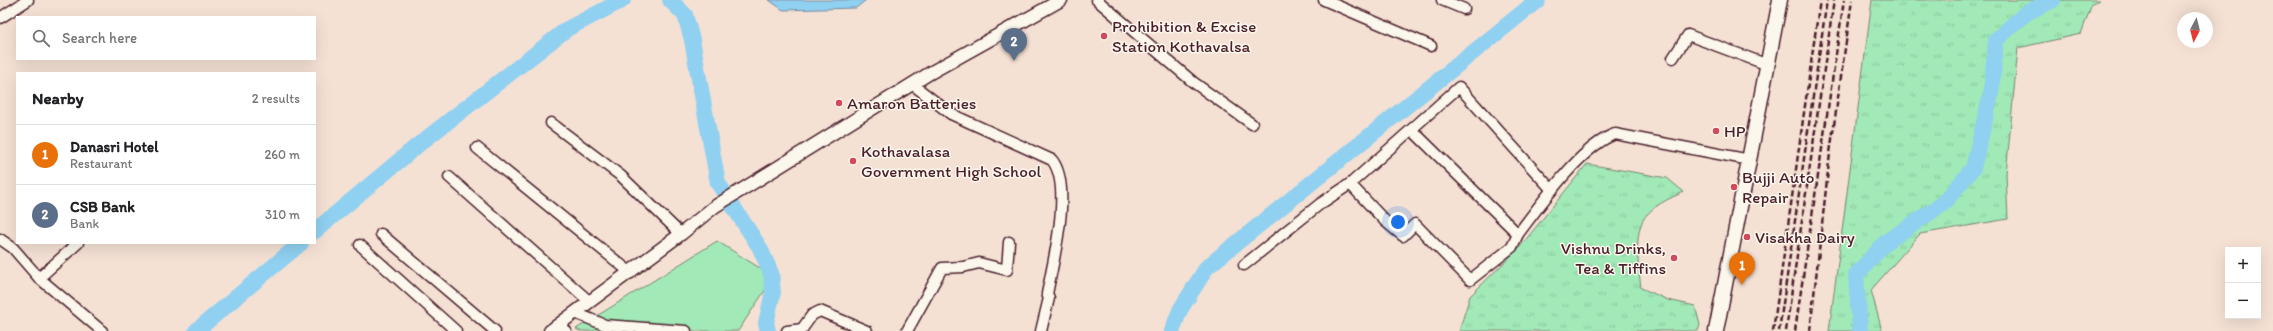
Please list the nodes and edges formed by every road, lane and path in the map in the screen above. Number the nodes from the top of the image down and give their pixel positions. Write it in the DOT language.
graph roads {
  1 [pos="28,0"];
  2 [pos="1061,0"];
  3 [pos="1098,0"];
  4 [pos="1324,0"];
  5 [pos="1442,0"];
  6 [pos="1780,0"];
  7 [pos="1464,10"];
  8 [pos="0,18"];
  9 [pos="1432,46"];
  10 [pos="1673,58"];
  11 [pos="1768,65"];
  12 [pos="912,84"];
  13 [pos="551,123"];
  14 [pos="1252,124"];
  15 [pos="1412,130"];
  16 [pos="477,148"];
  17 [pos="1750,160"];
  18 [pos="449,177"];
  19 [pos="1350,184"];
  20 [pos="1552,190"];
  21 [pos="381,234"];
  22 [pos="681,234"];
  23 [pos="1518,234"];
  24 [pos="0,239"];
  25 [pos="1009,242"];
  26 [pos="77,244"];
  27 [pos="360,245"];
  28 [pos="1244,265"];
  29 [pos="631,273"];
  30 [pos="39,278"];
  31 [pos="590,302"];
  32 [pos="575,313"];
  33 [pos="558,330"];
  34 [pos="102,331"];
  35 [pos="456,331"];
  36 [pos="495,331"];
  37 [pos="686,331"];
  38 [pos="787,331"];
  39 [pos="867,331"];
  40 [pos="907,331"];
  41 [pos="1041,331"];
  42 [pos="1716,331"];
  1 -- 8 [label="street"];
  2 -- 12 [label="main road"];
  3 -- 14 [label="street"];
  4 -- 9 [label="street"];
  5 -- 7 [label="street"];
  6 -- 11 [label="highway"];
  10 -- 11 [label="street"];
  11 -- 17 [label="highway"];
  12 -- 22 [label="main road"];
  12 -- 41 [label="street"];
  13 -- 22 [label="street"];
  15 -- 19 [label="street"];
  15 -- 20 [label="street"];
  15 -- 23 [label="street"];
  16 -- 29 [label="street"];
  17 -- 20 [label="street"];
  17 -- 42 [label="highway"];
  18 -- 31 [label="street"];
  19 -- 23 [label="street"];
  19 -- 28 [label="street"];
  20 -- 23 [label="street"];
  21 -- 36 [label="street"];
  22 -- 29 [label="main road"];
  24 -- 30 [label="street"];
  25 -- 40 [label="street"];
  26 -- 30 [label="street"];
  27 -- 35 [label="street"];
  29 -- 31 [label="main road"];
  30 -- 34 [label="street"];
  31 -- 32 [label="main road"];
  32 -- 33 [label="main road"];
  32 -- 37 [label="street"];
  38 -- 39 [label="street"];
}
